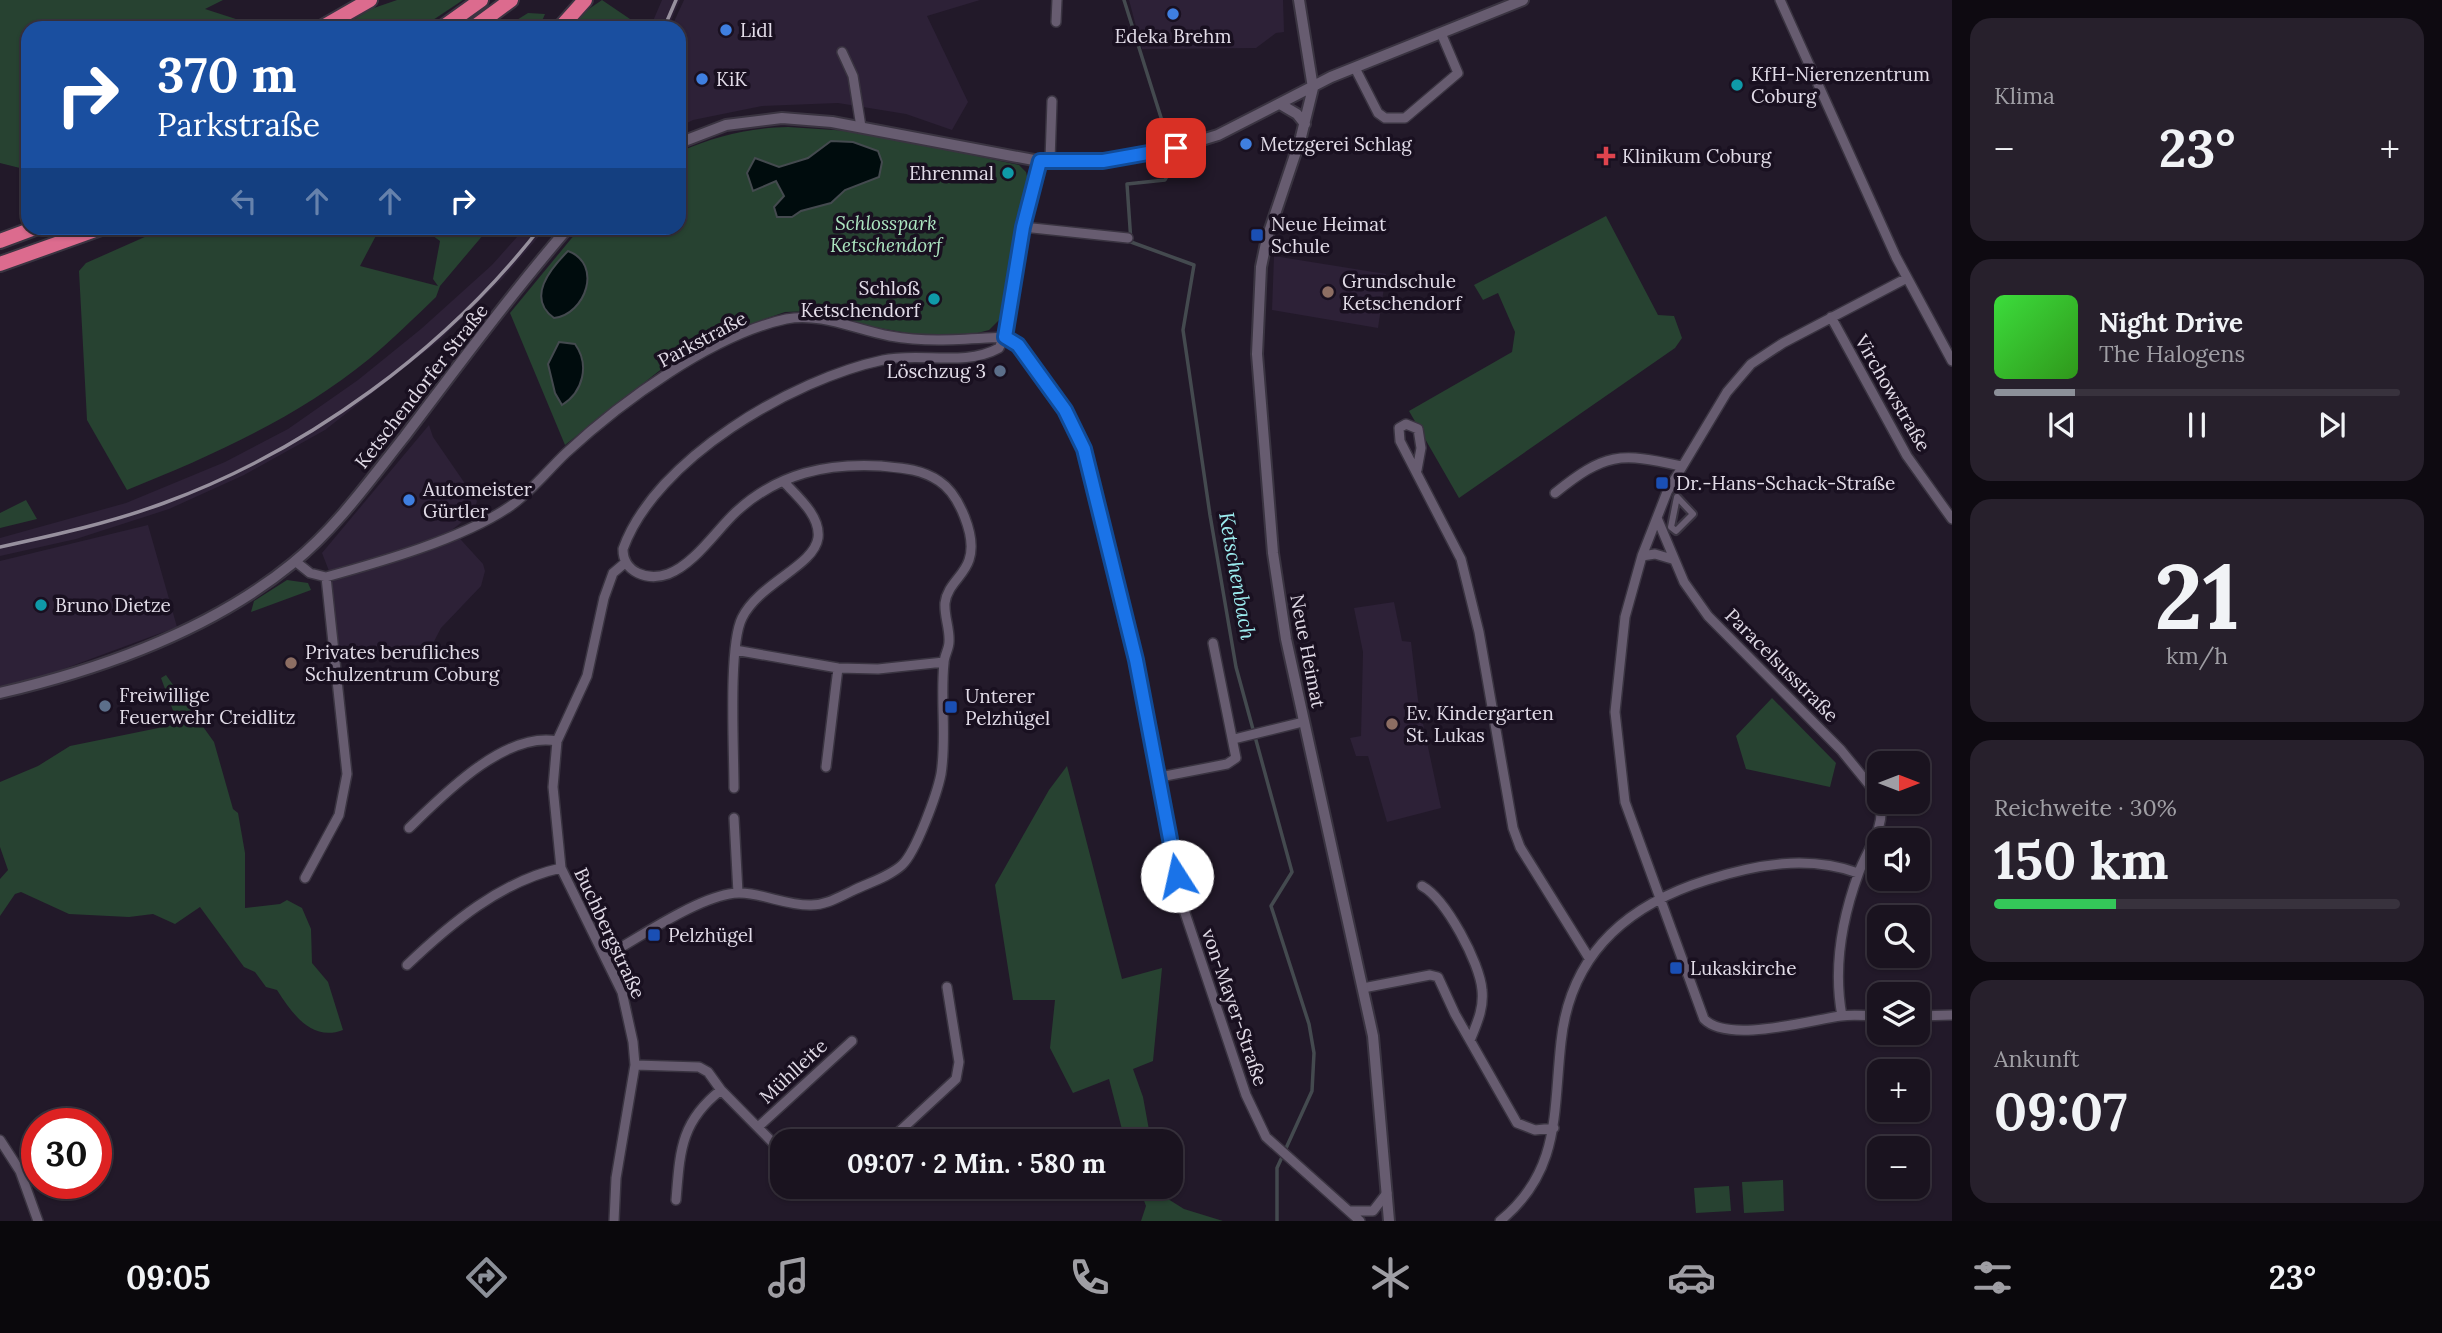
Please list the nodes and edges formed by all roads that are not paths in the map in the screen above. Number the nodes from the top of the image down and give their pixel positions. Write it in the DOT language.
graph roads {
  1 [pos="370,0"];
  2 [pos="481,0"];
  3 [pos="511,0"];
  4 [pos="1057,0"];
  5 [pos="1299,0"];
  6 [pos="1522,0"];
  7 [pos="1780,0"];
  8 [pos="582,4"];
  9 [pos="333,21"];
  10 [pos="452,21"];
  11 [pos="482,21"];
  12 [pos="566,21"];
  13 [pos="1056,22"];
  14 [pos="1441,33"];
  15 [pos="842,52"];
  16 [pos="1355,68"];
  17 [pos="1313,88"];
  18 [pos="1052,101"];
  19 [pos="1280,104"];
  20 [pos="1305,124"];
  21 [pos="861,127"];
  22 [pos="686,140"];
  23 [pos="1045,160"];
  24 [pos="1023,227"];
  25 [pos="21,233"];
  26 [pos="81,235"];
  27 [pos="562,235"];
  28 [pos="1128,238"];
  29 [pos="0,241"];
  30 [pos="0,264"];
  31 [pos="1907,278"];
  32 [pos="1831,317"];
  33 [pos="1005,337"];
  34 [pos="1952,361"];
  35 [pos="1681,466"];
  36 [pos="1417,470"];
  37 [pos="783,481"];
  38 [pos="1555,493"];
  39 [pos="1677,497"];
  40 [pos="1657,518"];
  41 [pos="1952,519"];
  42 [pos="1642,556"];
  43 [pos="1672,559"];
  44 [pos="295,561"];
  45 [pos="626,562"];
  46 [pos="326,577"];
  47 [pos="1213,643"];
  48 [pos="735,650"];
  49 [pos="944,662"];
  50 [pos="838,668"];
  51 [pos="0,693"];
  52 [pos="1303,722"];
  53 [pos="1234,739"];
  54 [pos="557,741"];
  55 [pos="826,768"];
  56 [pos="1160,777"];
  57 [pos="1867,780"];
  58 [pos="734,788"];
  59 [pos="1881,814"];
  60 [pos="734,818"];
  61 [pos="409,828"];
  62 [pos="561,868"];
  63 [pos="1858,873"];
  64 [pos="305,878"];
  65 [pos="1422,886"];
  66 [pos="738,893"];
  67 [pos="1658,898"];
  68 [pos="606,956"];
  69 [pos="1589,958"];
  70 [pos="407,965"];
  71 [pos="947,987"];
  72 [pos="1363,988"];
  73 [pos="1842,1016"];
  74 [pos="1867,1016"];
  75 [pos="1930,1016"];
  76 [pos="1952,1016"];
  77 [pos="1471,1038"];
  78 [pos="852,1041"];
  79 [pos="635,1065"];
  80 [pos="721,1090"];
  81 [pos="758,1127"];
  82 [pos="1554,1128"];
  83 [pos="902,1129"];
  84 [pos="0,1140"];
  85 [pos="770,1140"];
  86 [pos="1387,1193"];
  87 [pos="676,1200"];
  88 [pos="1348,1210"];
  89 [pos="38,1221"];
  90 [pos="614,1221"];
  91 [pos="1360,1221"];
  92 [pos="1389,1221"];
  93 [pos="1500,1221"];
  1 -- 9 [label="highway"];
  2 -- 10 [label="highway"];
  3 -- 11 [label="highway"];
  4 -- 13 [label="street"];
  5 -- 17 [label="street"];
  6 -- 14 [label="street"];
  7 -- 31 [label="street"];
  8 -- 12 [label="highway"];
  14 -- 16 [label="street"];
  14 -- 16 [label="street"];
  15 -- 21 [label="street"];
  16 -- 17 [label="street"];
  17 -- 19 [label="street"];
  17 -- 20 [label="street, Neue Heimat"];
  18 -- 23 [label="street"];
  19 -- 20 [label="street"];
  19 -- 23 [label="street"];
  20 -- 52 [label="street, Neue Heimat"];
  21 -- 22 [label="street"];
  21 -- 23 [label="street"];
  23 -- 24 [label="street"];
  24 -- 28 [label="street"];
  24 -- 33 [label="street"];
  25 -- 29 [label="highway"];
  26 -- 30 [label="highway"];
  27 -- 44 [label="street, Ketschendorfer Straße"];
  31 -- 32 [label="street"];
  31 -- 34 [label="street"];
  32 -- 35 [label="street"];
  32 -- 41 [label="street, Virchowstraße"];
  33 -- 45 [label="street, Buchbergstraße"];
  33 -- 46 [label="street, Parkstraße"];
  33 -- 56 [label="street, von-Mayer-Straße"];
  35 -- 38 [label="street"];
  35 -- 40 [label="street"];
  36 -- 36 [label="street"];
  36 -- 69 [label="street"];
  37 -- 45 [label="street"];
  37 -- 48 [label="street"];
  37 -- 49 [label="street"];
  39 -- 39 [label="street"];
  40 -- 42 [label="street"];
  40 -- 43 [label="street, Paracelsusstraße"];
  42 -- 43 [label="street"];
  42 -- 67 [label="street"];
  43 -- 57 [label="street, Paracelsusstraße"];
  44 -- 46 [label="street"];
  44 -- 51 [label="street, Ketschendorfer Straße"];
  45 -- 54 [label="street, Buchbergstraße"];
  46 -- 64 [label="street"];
  47 -- 53 [label="street"];
  48 -- 50 [label="street"];
  48 -- 58 [label="street"];
  49 -- 50 [label="street"];
  49 -- 66 [label="street"];
  50 -- 55 [label="street"];
  52 -- 53 [label="street"];
  52 -- 72 [label="street, Neue Heimat"];
  53 -- 56 [label="street"];
  54 -- 61 [label="street"];
  54 -- 62 [label="street, Buchbergstraße"];
  56 -- 88 [label="street, von-Mayer-Straße"];
  59 -- 63 [label="street"];
  60 -- 66 [label="street"];
  62 -- 68 [label="street, Buchbergstraße"];
  62 -- 70 [label="street"];
  63 -- 67 [label="street"];
  63 -- 73 [label="street"];
  65 -- 77 [label="street"];
  66 -- 68 [label="street"];
  67 -- 69 [label="street"];
  67 -- 73 [label="street"];
  68 -- 79 [label="street, Buchbergstraße"];
  69 -- 82 [label="street"];
  71 -- 83 [label="street"];
  72 -- 77 [label="street"];
  72 -- 86 [label="street, Neue Heimat"];
  73 -- 74 [label="street"];
  75 -- 76 [label="street"];
  77 -- 82 [label="street"];
  78 -- 81 [label="street, Mühlleite"];
  79 -- 80 [label="street, Mühlleite"];
  79 -- 90 [label="street, Buchbergstraße"];
  80 -- 81 [label="street, Mühlleite"];
  80 -- 87 [label="street"];
  81 -- 85 [label="street, Mühlleite"];
  82 -- 93 [label="street"];
  84 -- 89 [label="street"];
  86 -- 88 [label="street"];
  86 -- 92 [label="street, Neue Heimat"];
  88 -- 91 [label="street, von-Mayer-Straße"];
}
